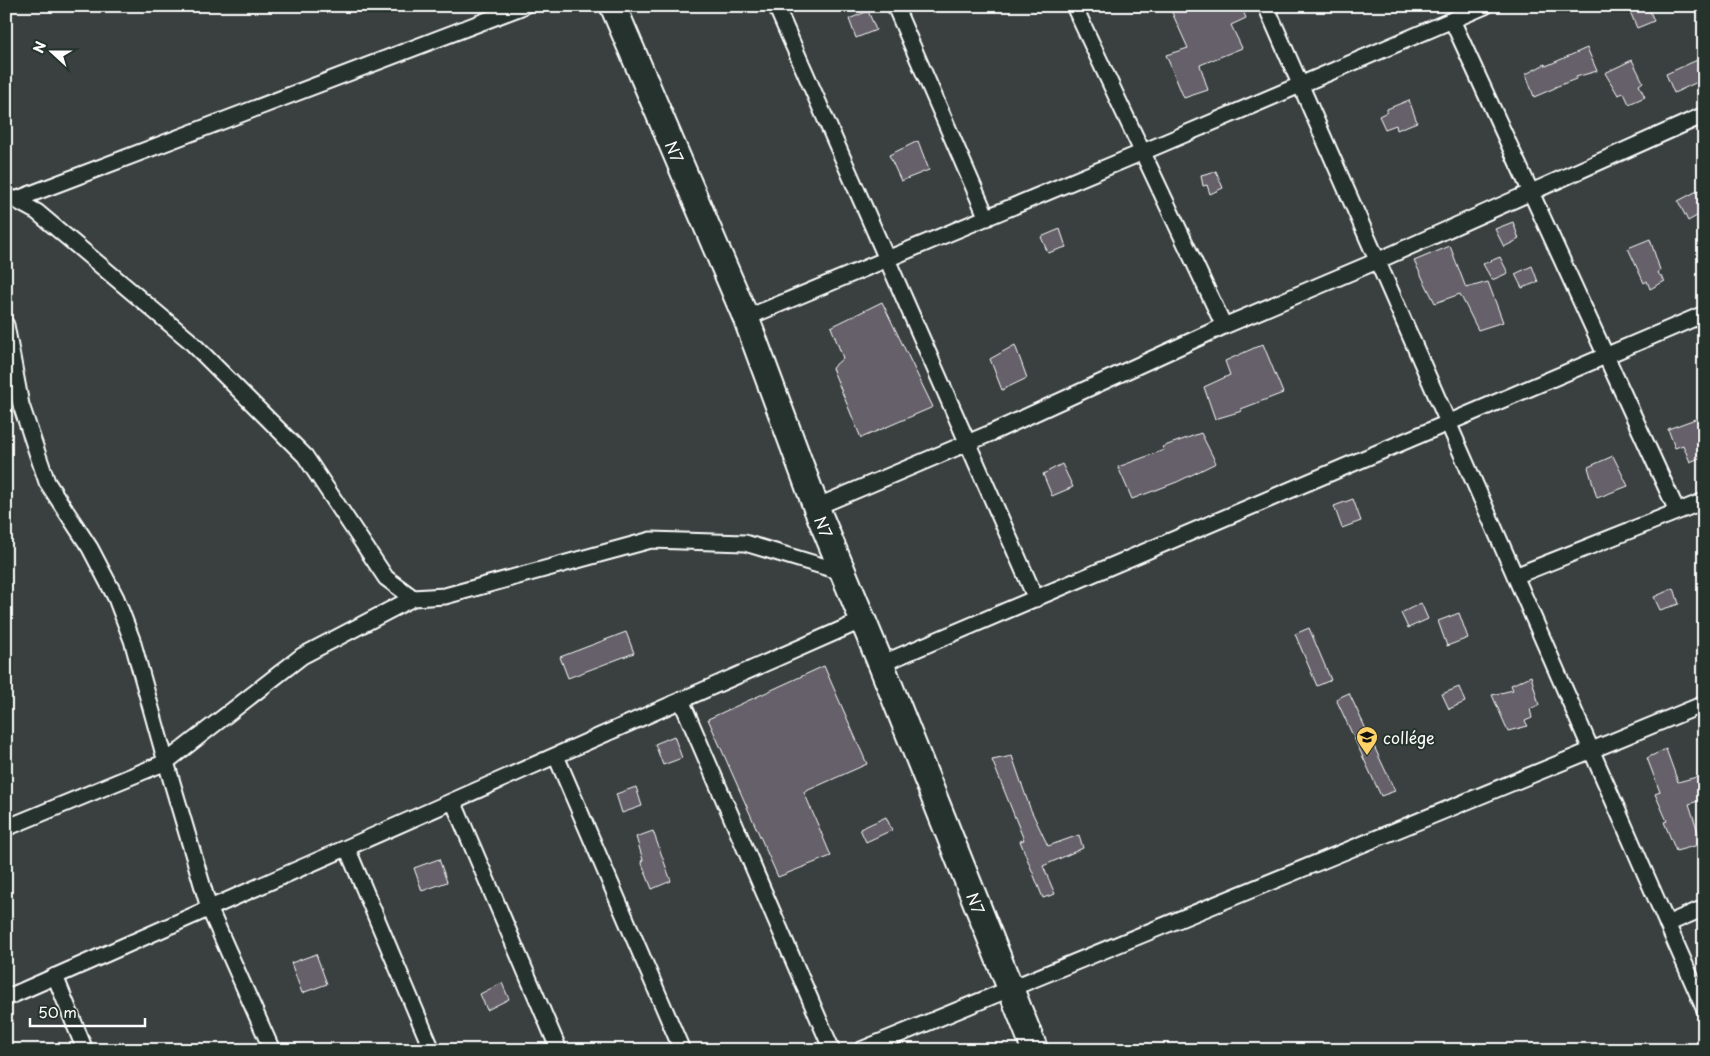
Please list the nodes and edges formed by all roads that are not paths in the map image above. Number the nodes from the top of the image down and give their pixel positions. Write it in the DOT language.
graph roads {
  1 [pos="524,6"];
  2 [pos="613,6"];
  3 [pos="776,6"];
  4 [pos="895,6"];
  5 [pos="1074,6"];
  6 [pos="1266,6"];
  7 [pos="1485,6"];
  8 [pos="1452,20"];
  9 [pos="1300,85"];
  10 [pos="1704,115"];
  11 [pos="1143,152"];
  12 [pos="1531,192"];
  13 [pos="11,197"];
  14 [pos="986,218"];
  15 [pos="887,259"];
  16 [pos="1377,261"];
  17 [pos="1704,314"];
  18 [pos="746,318"];
  19 [pos="6,324"];
  20 [pos="1224,326"];
  21 [pos="1606,356"];
  22 [pos="10,367"];
  23 [pos="1448,423"];
  24 [pos="967,443"];
  25 [pos="1704,501"];
  26 [pos="816,507"];
  27 [pos="1677,512"];
  28 [pos="842,572"];
  29 [pos="1515,576"];
  30 [pos="414,598"];
  31 [pos="1036,599"];
  32 [pos="863,620"];
  33 [pos="881,664"];
  34 [pos="681,700"];
  35 [pos="1704,704"];
  36 [pos="1590,750"];
  37 [pos="556,756"];
  38 [pos="166,762"];
  39 [pos="453,801"];
  40 [pos="6,828"];
  41 [pos="347,848"];
  42 [pos="209,908"];
  43 [pos="1704,908"];
  44 [pos="1667,924"];
  45 [pos="55,976"];
  46 [pos="1010,989"];
  47 [pos="6,998"];
  48 [pos="1704,1008"];
  49 [pos="85,1050"];
  50 [pos="272,1050"];
  51 [pos="432,1050"];
  52 [pos="559,1050"];
  53 [pos="682,1050"];
  54 [pos="832,1050"];
  55 [pos="861,1050"];
  56 [pos="1035,1050"];
  1 -- 13 [label="street"];
  2 -- 18 [label="main road, N7"];
  3 -- 15 [label="street"];
  4 -- 14 [label="street"];
  5 -- 11 [label="street"];
  6 -- 9 [label="street"];
  7 -- 8 [label="street"];
  8 -- 9 [label="street"];
  8 -- 12 [label="street"];
  9 -- 11 [label="street"];
  9 -- 16 [label="street"];
  10 -- 12 [label="street"];
  11 -- 14 [label="street"];
  11 -- 20 [label="street"];
  12 -- 16 [label="street"];
  12 -- 21 [label="street"];
  13 -- 30 [label="street"];
  14 -- 15 [label="street"];
  15 -- 18 [label="street"];
  15 -- 24 [label="street"];
  16 -- 20 [label="street"];
  16 -- 23 [label="street"];
  17 -- 21 [label="street"];
  18 -- 26 [label="main road, N7"];
  19 -- 22 [label="street"];
  20 -- 24 [label="street"];
  21 -- 23 [label="street"];
  21 -- 27 [label="street"];
  22 -- 38 [label="street"];
  23 -- 29 [label="street"];
  23 -- 31 [label="street"];
  24 -- 26 [label="street"];
  24 -- 31 [label="street"];
  25 -- 27 [label="street"];
  26 -- 28 [label="main road, N7"];
  27 -- 29 [label="street"];
  28 -- 30 [label="street"];
  28 -- 32 [label="main road, N7"];
  29 -- 36 [label="street"];
  30 -- 38 [label="street"];
  31 -- 33 [label="street"];
  32 -- 33 [label="main road, N7"];
  32 -- 34 [label="street"];
  33 -- 46 [label="main road, N7"];
  34 -- 37 [label="street"];
  34 -- 54 [label="street"];
  35 -- 36 [label="street"];
  36 -- 44 [label="street"];
  36 -- 46 [label="street"];
  37 -- 39 [label="street"];
  37 -- 53 [label="street"];
  38 -- 40 [label="street"];
  38 -- 42 [label="street"];
  39 -- 41 [label="street"];
  39 -- 52 [label="street"];
  41 -- 42 [label="street"];
  41 -- 51 [label="street"];
  42 -- 45 [label="street"];
  42 -- 50 [label="street"];
  43 -- 44 [label="street"];
  44 -- 48 [label="street"];
  45 -- 47 [label="street"];
  45 -- 49 [label="street"];
  46 -- 55 [label="street"];
  46 -- 56 [label="main road, N7"];
}
